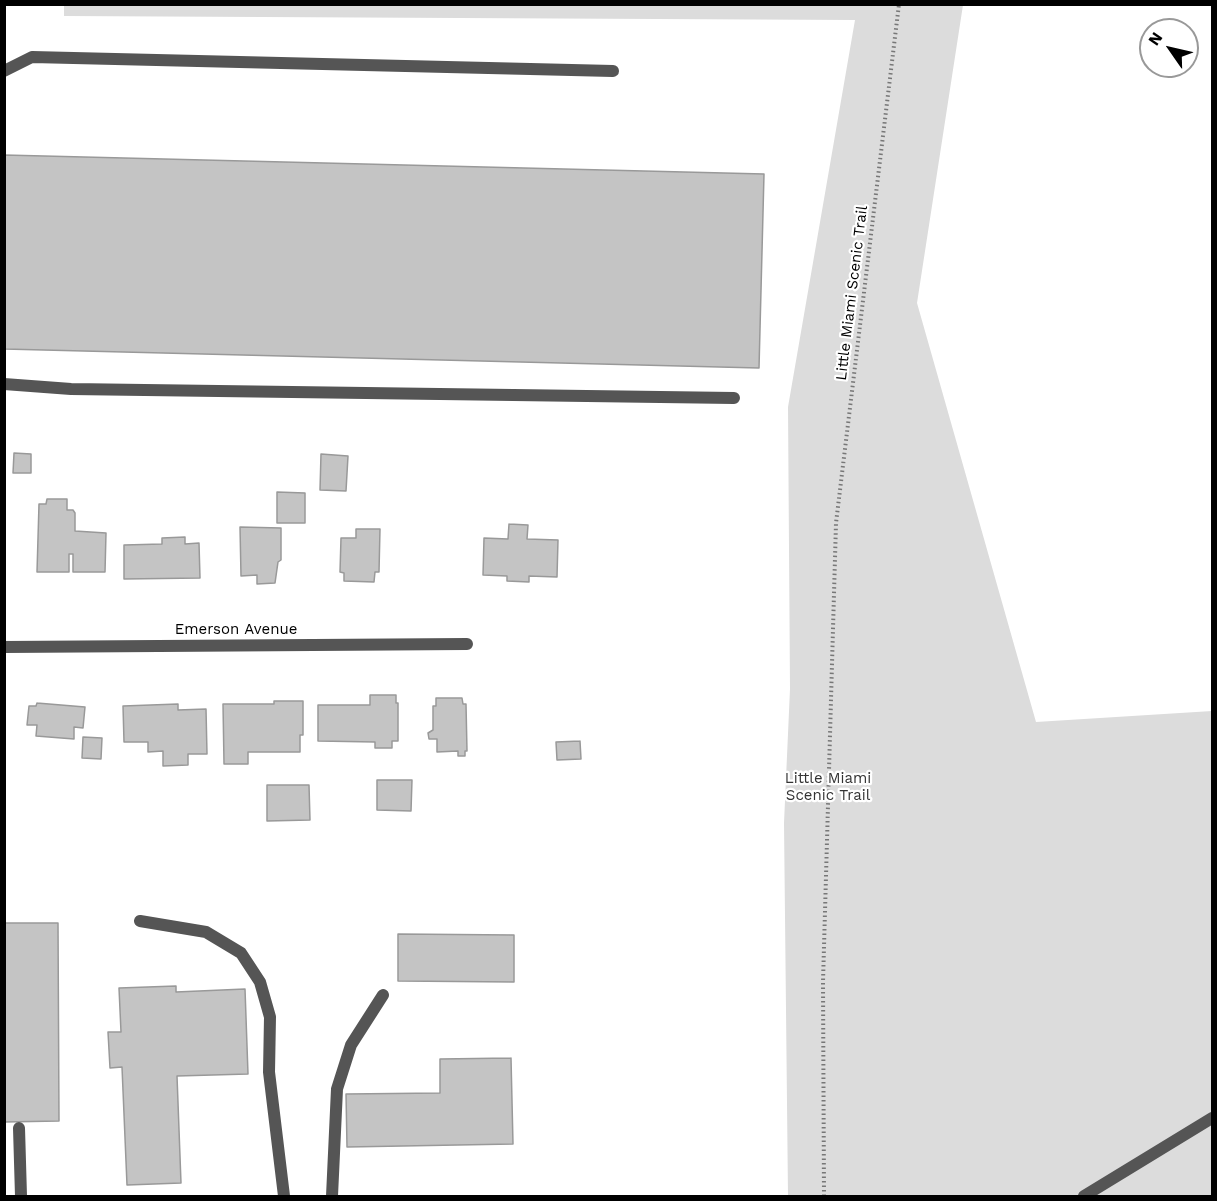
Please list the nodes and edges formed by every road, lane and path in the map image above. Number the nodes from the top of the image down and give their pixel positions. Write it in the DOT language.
graph roads {
  1 [pos="899,4"];
  2 [pos="613,71"];
  3 [pos="4,72"];
  4 [pos="4,384"];
  5 [pos="734,398"];
  6 [pos="468,644"];
  7 [pos="4,646"];
  8 [pos="140,921"];
  9 [pos="383,995"];
  10 [pos="1212,1118"];
  11 [pos="19,1128"];
  12 [pos="21,1197"];
  13 [pos="284,1197"];
  14 [pos="332,1197"];
  15 [pos="824,1197"];
  16 [pos="1084,1197"];
  1 -- 15 [label="path, Little Miami Scenic Trail"];
  2 -- 3 [label="street"];
  4 -- 5 [label="street"];
  6 -- 7 [label="street, Emerson Avenue"];
  8 -- 13 [label="street"];
  9 -- 14 [label="street"];
  10 -- 16 [label="street"];
  11 -- 12 [label="street"];
}
